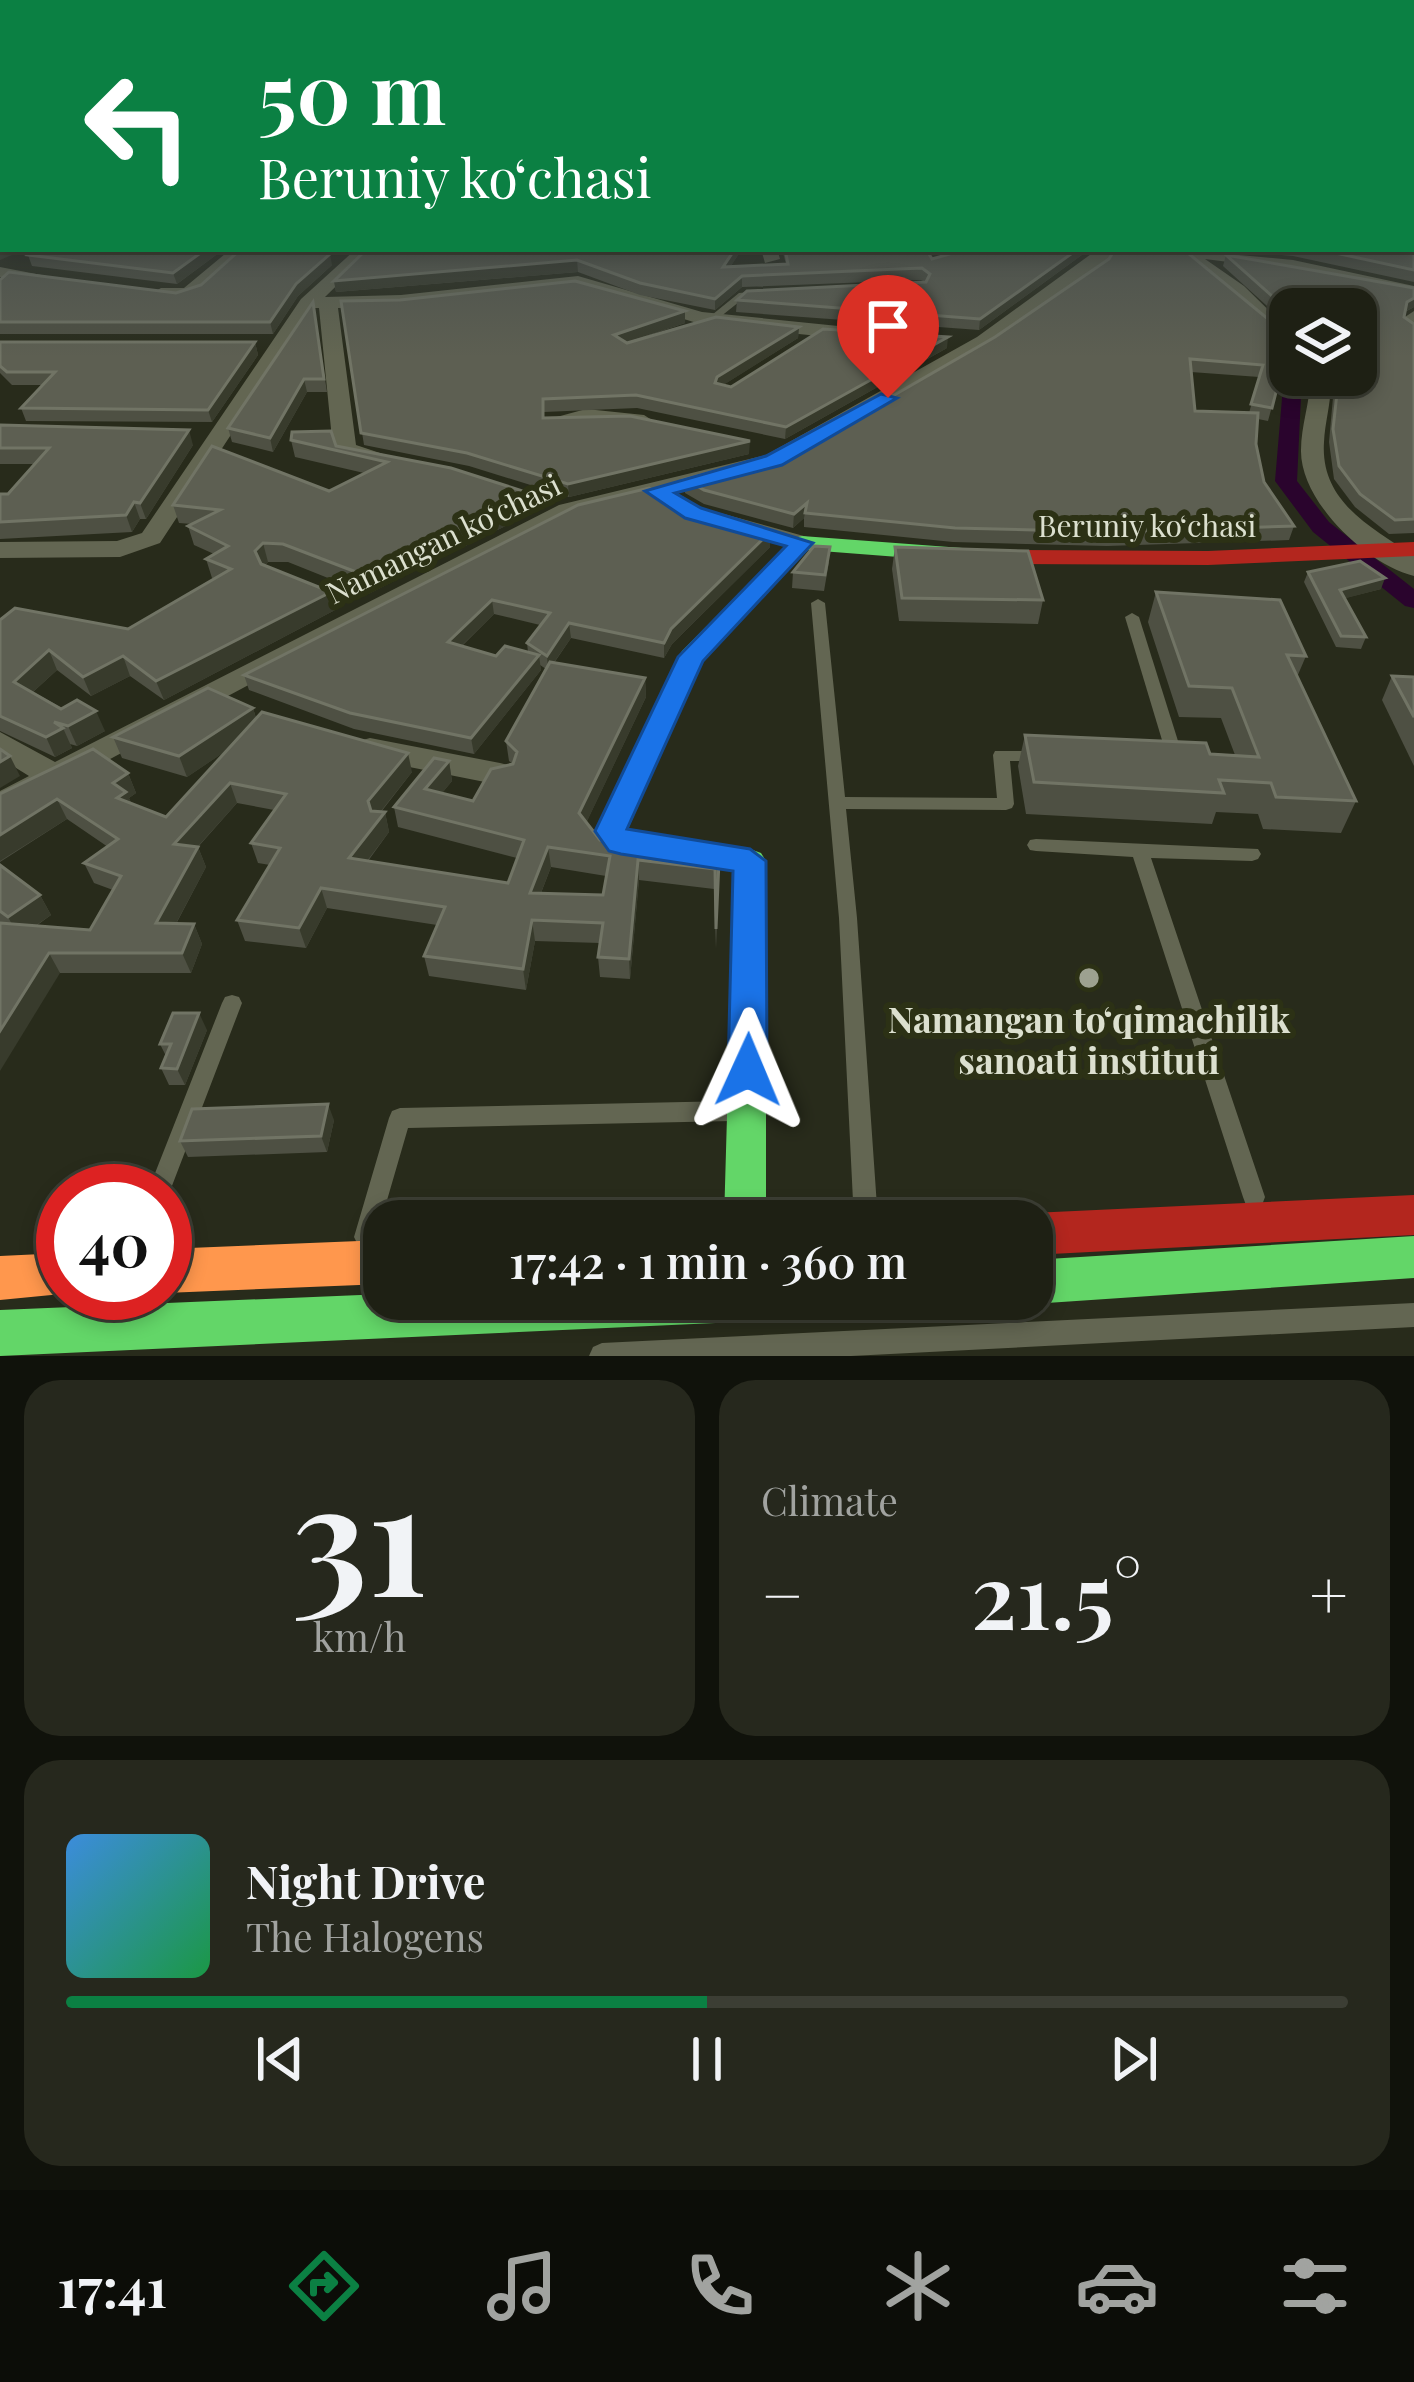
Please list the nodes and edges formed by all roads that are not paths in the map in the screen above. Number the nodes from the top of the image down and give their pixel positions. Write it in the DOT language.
graph roads {
  1 [pos="237,252"];
  2 [pos="1105,252"];
  3 [pos="1182,252"];
  4 [pos="1194,252"];
  5 [pos="351,254"];
  6 [pos="0,272"];
  7 [pos="62,280"];
  8 [pos="131,289"];
  9 [pos="1414,291"];
  10 [pos="786,293"];
  11 [pos="318,303"];
  12 [pos="1414,317"];
  13 [pos="715,321"];
  14 [pos="1269,322"];
  15 [pos="692,328"];
  16 [pos="1414,329"];
  17 [pos="891,336"];
  18 [pos="937,338"];
  19 [pos="983,341"];
  20 [pos="1318,396"];
  21 [pos="553,421"];
  22 [pos="658,425"];
  23 [pos="746,443"];
  24 [pos="790,452"];
  25 [pos="398,464"];
  26 [pos="656,491"];
  27 [pos="526,494"];
  28 [pos="568,510"];
  29 [pos="802,543"];
  30 [pos="0,550"];
  31 [pos="1392,551"];
  32 [pos="1414,568"];
  33 [pos="332,594"];
  34 [pos="818,603"];
  35 [pos="368,609"];
  36 [pos="1132,617"];
  37 [pos="213,691"];
  38 [pos="251,712"];
  39 [pos="332,740"];
  40 [pos="0,742"];
  41 [pos="1067,758"];
  42 [pos="1155,763"];
  43 [pos="500,774"];
  44 [pos="53,776"];
  45 [pos="837,803"];
  46 [pos="0,806"];
  47 [pos="1036,845"];
  48 [pos="1140,851"];
  49 [pos="1252,854"];
  50 [pos="232,1004"];
  51 [pos="747,1110"];
  52 [pos="170,1164"];
  53 [pos="384,1200"];
  54 [pos="745,1200"];
  55 [pos="865,1200"];
  56 [pos="1414,1215"];
  57 [pos="1263,1222"];
  58 [pos="1053,1233"];
  59 [pos="1414,1258"];
  60 [pos="363,1263"];
  61 [pos="192,1270"];
  62 [pos="36,1276"];
  63 [pos="0,1278"];
  64 [pos="1053,1281"];
  65 [pos="1414,1316"];
  66 [pos="363,1317"];
  67 [pos="0,1333"];
  68 [pos="602,1356"];
  1 -- 8 [label="street"];
  2 -- 19 [label="street, Namangan koʻchasi"];
  3 -- 14 [label="street"];
  4 -- 9 [label="street"];
  5 -- 11 [label="street"];
  6 -- 7 [label="street"];
  10 -- 13 [label="lane"];
  11 -- 13 [label="street"];
  11 -- 25 [label="street"];
  11 -- 30 [label="street"];
  12 -- 16 [label="street"];
  13 -- 15 [label="lane"];
  13 -- 17 [label="street"];
  18 -- 19 [label="street"];
  19 -- 24 [label="street, Namangan koʻchasi"];
  20 -- 31 [label="street"];
  21 -- 22 [label="street"];
  23 -- 24 [label="street"];
  24 -- 26 [label="street, Namangan koʻchasi"];
  26 -- 28 [label="street, Namangan koʻchasi"];
  26 -- 29 [label="street"];
  27 -- 28 [label="street"];
  28 -- 35 [label="street, Namangan koʻchasi"];
  29 -- 31 [label="main road, Beruniy koʻchasi"];
  29 -- 51 [label="main road"];
  31 -- 32 [label="street"];
  33 -- 35 [label="street"];
  34 -- 45 [label="lane"];
  35 -- 37 [label="street, Namangan koʻchasi"];
  36 -- 42 [label="lane"];
  37 -- 38 [label="street"];
  37 -- 44 [label="street, Namangan koʻchasi"];
  39 -- 43 [label="street"];
  40 -- 44 [label="street"];
  41 -- 45 [label="lane"];
  44 -- 46 [label="street, Namangan koʻchasi"];
  45 -- 55 [label="lane"];
  47 -- 48 [label="lane"];
  48 -- 49 [label="lane"];
  48 -- 57 [label="lane"];
  50 -- 52 [label="lane"];
  51 -- 53 [label="lane"];
  51 -- 54 [label="main road"];
  56 -- 57 [label="main road"];
  57 -- 58 [label="main road"];
  59 -- 64 [label="main road"];
  60 -- 61 [label="main road"];
  62 -- 63 [label="main road"];
  65 -- 68 [label="lane"];
  66 -- 67 [label="main road"];
}
